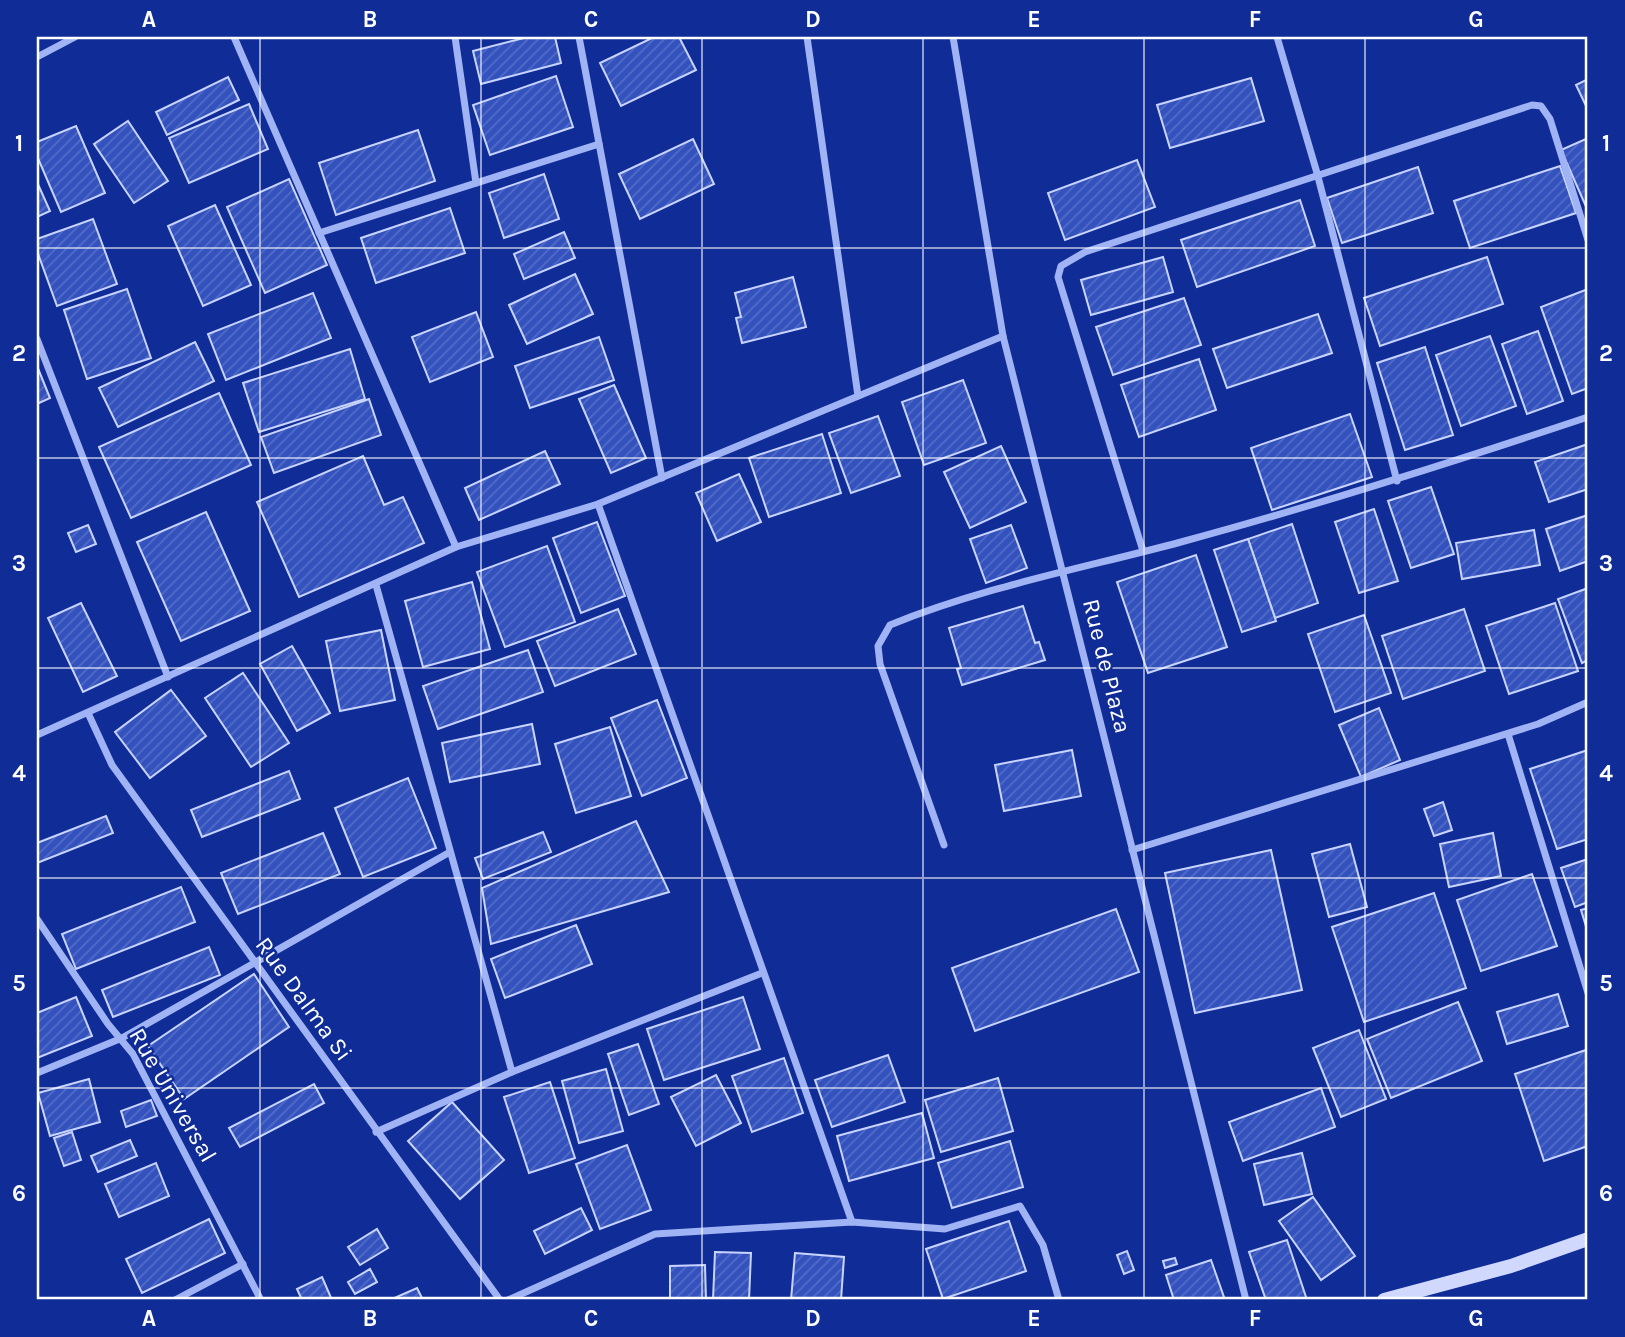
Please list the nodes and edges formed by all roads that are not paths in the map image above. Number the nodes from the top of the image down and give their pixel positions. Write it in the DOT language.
graph roads {
  1 [pos="75,37"];
  2 [pos="234,37"];
  3 [pos="455,37"];
  4 [pos="579,37"];
  5 [pos="807,37"];
  6 [pos="953,37"];
  7 [pos="1277,37"];
  8 [pos="37,57"];
  9 [pos="599,144"];
  10 [pos="1317,173"];
  11 [pos="476,183"];
  12 [pos="319,233"];
  13 [pos="1588,240"];
  14 [pos="1003,336"];
  15 [pos="37,339"];
  16 [pos="858,396"];
  17 [pos="1588,417"];
  18 [pos="662,478"];
  19 [pos="1396,481"];
  20 [pos="598,503"];
  21 [pos="456,547"];
  22 [pos="1143,551"];
  23 [pos="1064,570"];
  24 [pos="376,585"];
  25 [pos="168,677"];
  26 [pos="1588,702"];
  27 [pos="88,713"];
  28 [pos="37,725"];
  29 [pos="39,734"];
  30 [pos="1508,734"];
  31 [pos="944,845"];
  32 [pos="1132,850"];
  33 [pos="450,852"];
  34 [pos="37,919"];
  35 [pos="253,962"];
  36 [pos="762,973"];
  37 [pos="1588,993"];
  38 [pos="122,1038"];
  39 [pos="512,1072"];
  40 [pos="37,1073"];
  41 [pos="376,1132"];
  42 [pos="852,1222"];
  43 [pos="1588,1239"];
  44 [pos="243,1264"];
  45 [pos="176,1300"];
  46 [pos="261,1300"];
  47 [pos="500,1300"];
  48 [pos="508,1300"];
  49 [pos="1059,1300"];
  50 [pos="1246,1300"];
  51 [pos="1384,1300"];
  1 -- 8 [label="street"];
  2 -- 12 [label="street"];
  3 -- 11 [label="street"];
  4 -- 9 [label="street"];
  5 -- 16 [label="street"];
  6 -- 14 [label="street, Rue de Plaza"];
  7 -- 10 [label="street"];
  9 -- 11 [label="street"];
  9 -- 18 [label="street"];
  10 -- 13 [label="street"];
  10 -- 19 [label="street"];
  10 -- 22 [label="street"];
  11 -- 12 [label="street"];
  12 -- 21 [label="street"];
  14 -- 16 [label="street"];
  14 -- 23 [label="street, Rue de Plaza"];
  15 -- 25 [label="street"];
  16 -- 18 [label="street"];
  17 -- 19 [label="street"];
  18 -- 20 [label="street"];
  19 -- 22 [label="street"];
  20 -- 21 [label="street"];
  20 -- 36 [label="street"];
  21 -- 24 [label="street"];
  22 -- 23 [label="street"];
  23 -- 31 [label="street"];
  23 -- 32 [label="street, Rue de Plaza"];
  24 -- 25 [label="street"];
  24 -- 33 [label="street"];
  25 -- 27 [label="street"];
  26 -- 30 [label="street"];
  27 -- 29 [label="street"];
  27 -- 35 [label="street, Rue Dalma Si"];
  28 -- 29 [label="street"];
  30 -- 32 [label="street"];
  30 -- 37 [label="street"];
  32 -- 50 [label="street, Rue de Plaza"];
  33 -- 35 [label="street"];
  33 -- 39 [label="street"];
  34 -- 38 [label="street, Rue Universal"];
  35 -- 38 [label="street"];
  35 -- 41 [label="street, Rue Dalma Si"];
  36 -- 39 [label="street"];
  36 -- 42 [label="street"];
  38 -- 40 [label="street"];
  38 -- 44 [label="street, Rue Universal"];
  39 -- 41 [label="street"];
  41 -- 47 [label="street, Rue Dalma Si"];
  42 -- 48 [label="street"];
  42 -- 49 [label="street"];
  43 -- 51 [label="main road"];
  44 -- 45 [label="street"];
  44 -- 46 [label="street, Rue Universal"];
}
